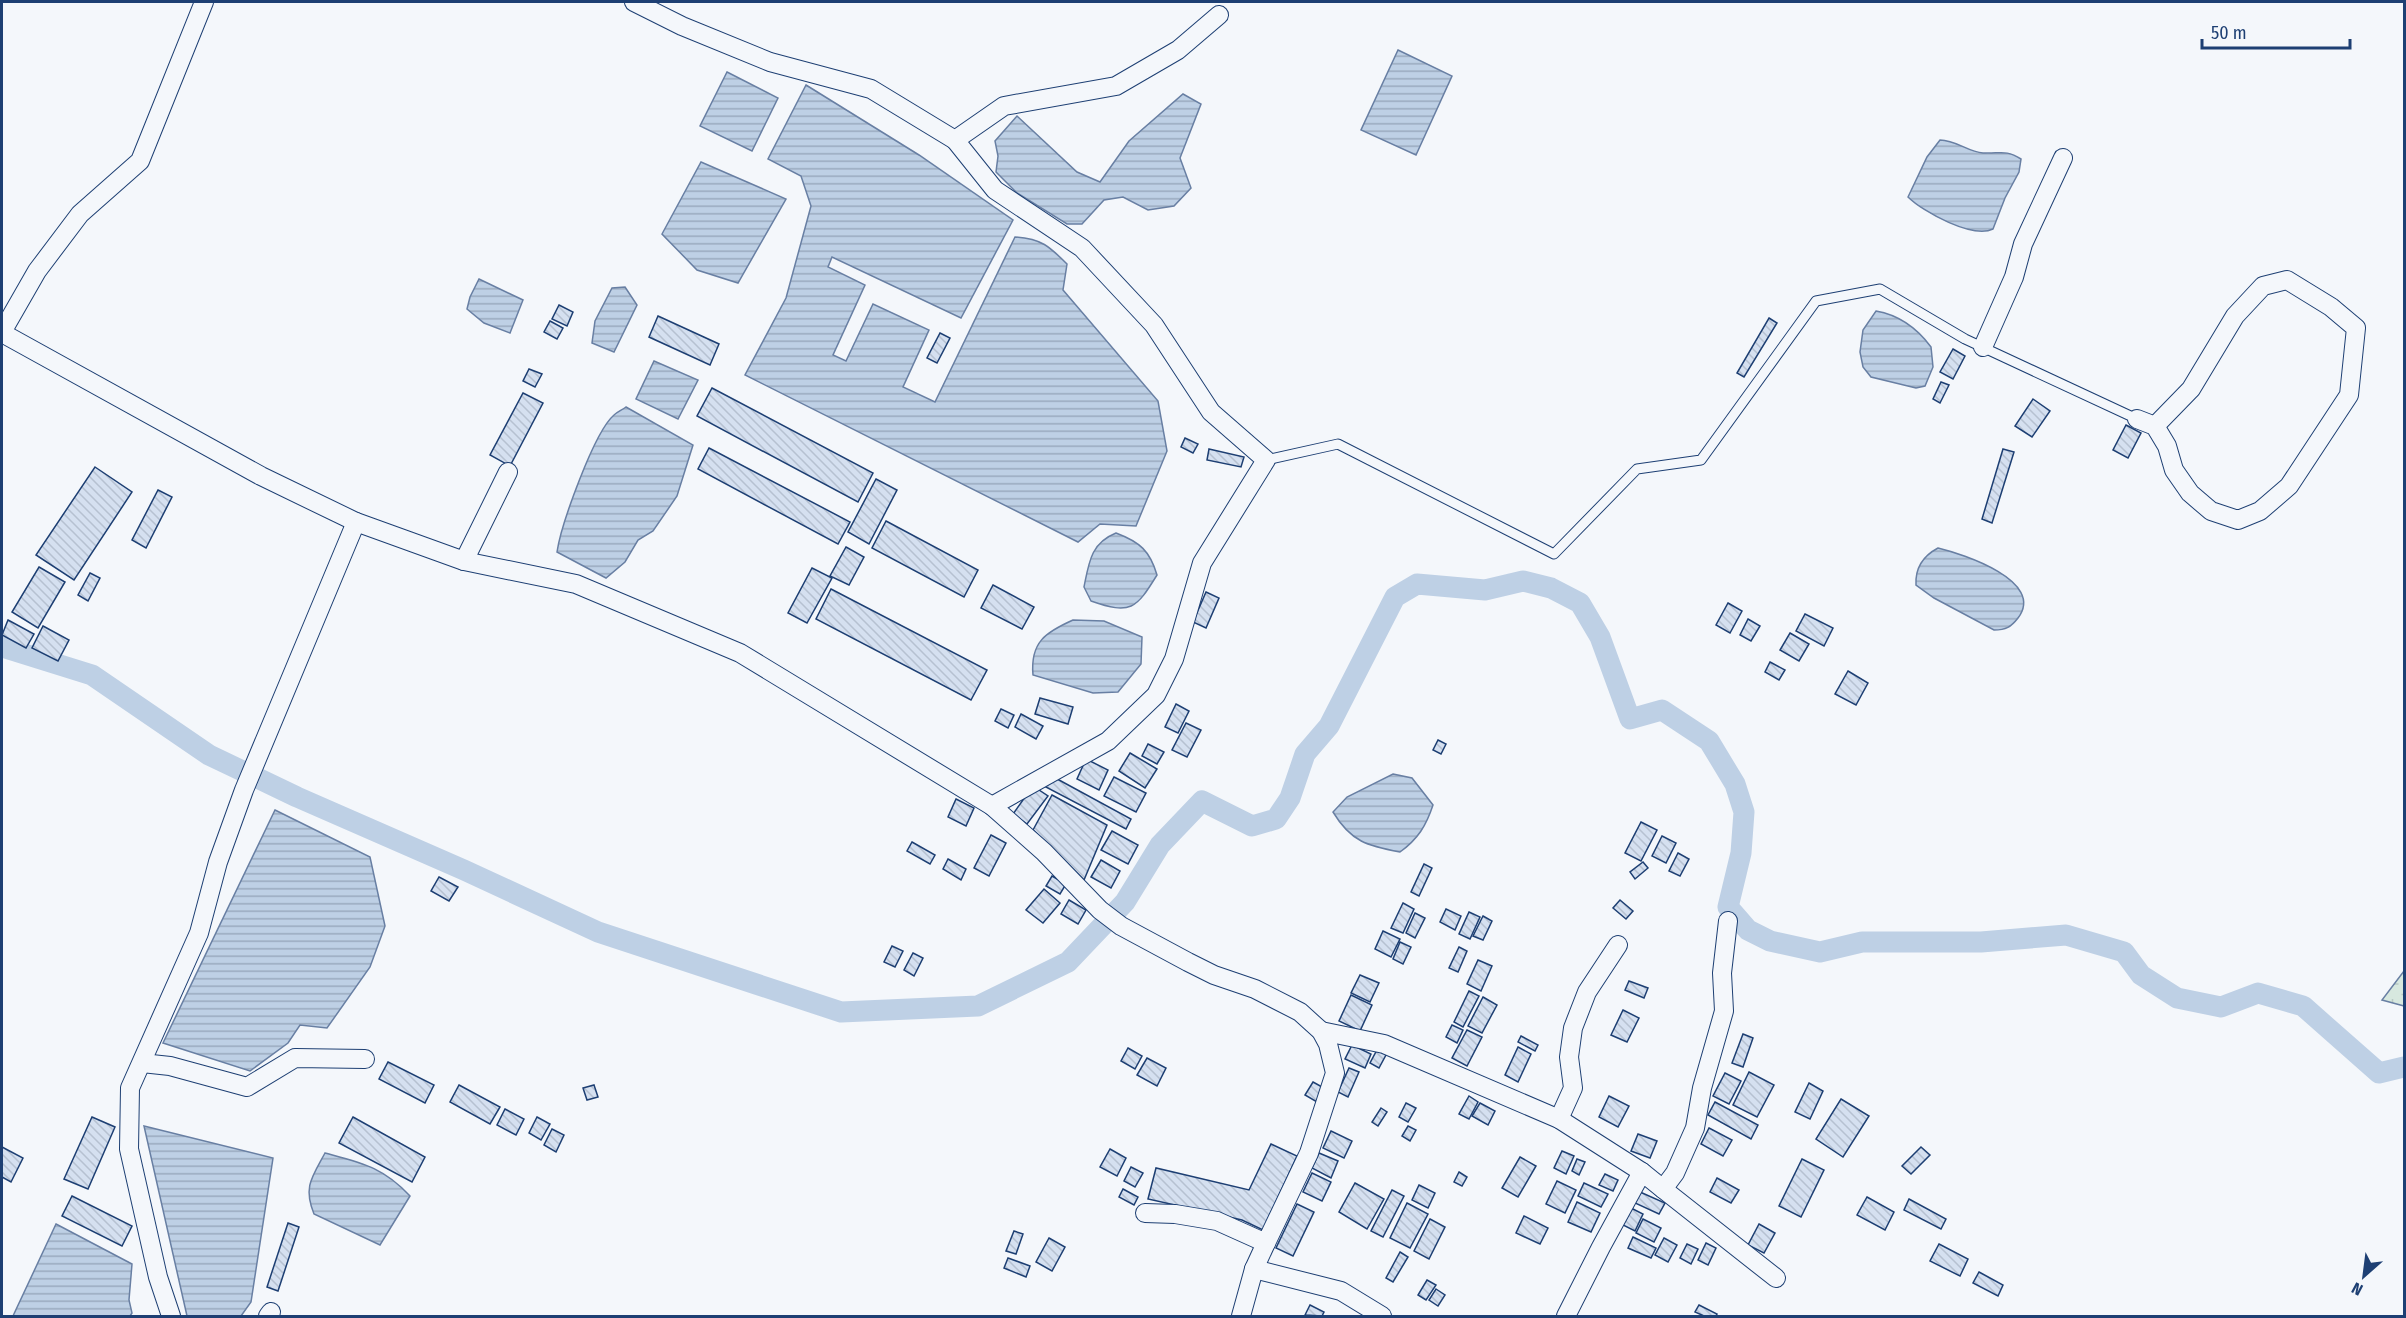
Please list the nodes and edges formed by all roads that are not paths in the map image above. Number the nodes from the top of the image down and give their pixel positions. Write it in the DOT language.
graph roads {
  1 [pos="204,2"];
  2 [pos="639,2"];
  3 [pos="1219,15"];
  4 [pos="955,140"];
  5 [pos="2063,158"];
  6 [pos="2,332"];
  7 [pos="1983,347"];
  8 [pos="2137,419"];
  9 [pos="2155,426"];
  10 [pos="1266,460"];
  11 [pos="508,472"];
  12 [pos="356,522"];
  13 [pos="464,561"];
  14 [pos="992,806"];
  15 [pos="1728,921"];
  16 [pos="1618,945"];
  17 [pos="1321,1031"];
  18 [pos="365,1059"];
  19 [pos="142,1063"];
  20 [pos="1559,1119"];
  21 [pos="1642,1172"];
  22 [pos="1663,1189"];
  23 [pos="1145,1213"];
  24 [pos="1266,1242"];
  25 [pos="1254,1269"];
  26 [pos="1776,1278"];
  27 [pos="171,1317"];
  28 [pos="1241,1317"];
  29 [pos="1382,1317"];
  30 [pos="1566,1317"];
  1 -- 6 [label="street"];
  2 -- 4 [label="street"];
  3 -- 4 [label="street"];
  4 -- 10 [label="street"];
  5 -- 7 [label="street"];
  6 -- 12 [label="street"];
  7 -- 8 [label="lane"];
  7 -- 10 [label="lane"];
  8 -- 9 [label="street"];
  9 -- 9 [label="street"];
  10 -- 14 [label="street"];
  11 -- 13 [label="street"];
  12 -- 13 [label="street"];
  12 -- 19 [label="street"];
  13 -- 14 [label="street"];
  14 -- 17 [label="street"];
  15 -- 22 [label="street"];
  16 -- 20 [label="street"];
  17 -- 20 [label="street"];
  17 -- 24 [label="street"];
  18 -- 19 [label="street"];
  19 -- 27 [label="street"];
  20 -- 21 [label="street"];
  21 -- 22 [label="street"];
  21 -- 30 [label="street"];
  22 -- 26 [label="street"];
  23 -- 24 [label="street"];
  24 -- 25 [label="street"];
  25 -- 28 [label="street"];
  25 -- 29 [label="street"];
}
